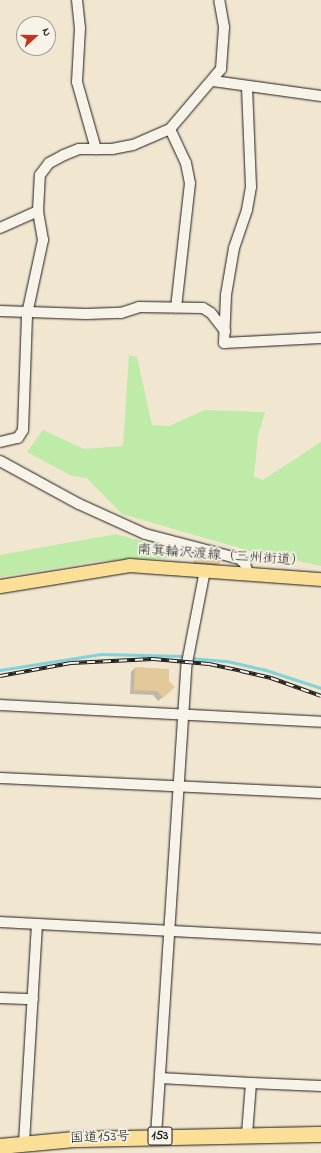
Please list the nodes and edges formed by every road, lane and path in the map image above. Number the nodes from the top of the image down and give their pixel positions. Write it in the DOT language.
graph roads {
  1 [pos="77,0"];
  2 [pos="219,0"];
  3 [pos="213,81"];
  4 [pos="247,87"];
  5 [pos="321,96"];
  6 [pos="170,129"];
  7 [pos="96,149"];
  8 [pos="38,211"];
  9 [pos="0,228"];
  10 [pos="176,308"];
  11 [pos="0,311"];
  12 [pos="27,314"];
  13 [pos="225,331"];
  14 [pos="321,338"];
  15 [pos="0,442"];
  16 [pos="0,461"];
  17 [pos="205,570"];
  18 [pos="248,573"];
  19 [pos="321,579"];
  20 [pos="0,586"];
  21 [pos="0,705"];
  22 [pos="182,714"];
  23 [pos="321,722"];
  24 [pos="0,778"];
  25 [pos="178,785"];
  26 [pos="321,793"];
  27 [pos="0,922"];
  28 [pos="37,924"];
  29 [pos="168,930"];
  30 [pos="321,939"];
  31 [pos="0,998"];
  32 [pos="33,999"];
  33 [pos="160,1078"];
  34 [pos="251,1083"];
  35 [pos="321,1086"];
  36 [pos="247,1134"];
  37 [pos="321,1134"];
  38 [pos="156,1136"];
  39 [pos="24,1143"];
  40 [pos="0,1146"];
  1 -- 7 [label="street"];
  2 -- 3 [label="street"];
  3 -- 4 [label="street"];
  3 -- 6 [label="street"];
  4 -- 5 [label="street"];
  4 -- 13 [label="street"];
  6 -- 7 [label="street"];
  6 -- 10 [label="street"];
  7 -- 8 [label="street"];
  8 -- 9 [label="street"];
  8 -- 12 [label="street"];
  10 -- 12 [label="street"];
  10 -- 13 [label="street"];
  11 -- 12 [label="street"];
  12 -- 15 [label="street"];
  13 -- 14 [label="street"];
  16 -- 18 [label="street"];
  17 -- 18 [label="main road, 南箕輪沢渡線（三州街道）"];
  17 -- 20 [label="main road, 南箕輪沢渡線（三州街道）"];
  17 -- 22 [label="street"];
  18 -- 19 [label="main road, 南箕輪沢渡線（三州街道）"];
  21 -- 22 [label="street"];
  22 -- 23 [label="street"];
  22 -- 25 [label="street"];
  24 -- 25 [label="street"];
  25 -- 26 [label="street"];
  25 -- 29 [label="street"];
  27 -- 28 [label="street"];
  28 -- 29 [label="street"];
  28 -- 32 [label="street"];
  29 -- 30 [label="street"];
  29 -- 33 [label="street"];
  31 -- 32 [label="street"];
  32 -- 39 [label="street"];
  33 -- 34 [label="street"];
  33 -- 38 [label="street"];
  34 -- 35 [label="street"];
  34 -- 36 [label="street"];
  36 -- 37 [label="highway, 国道153号 / 153"];
  36 -- 38 [label="highway, 国道153号 / 153"];
  38 -- 39 [label="highway, 国道153号 / 153"];
  39 -- 40 [label="highway, 国道153号 / 153"];
}
